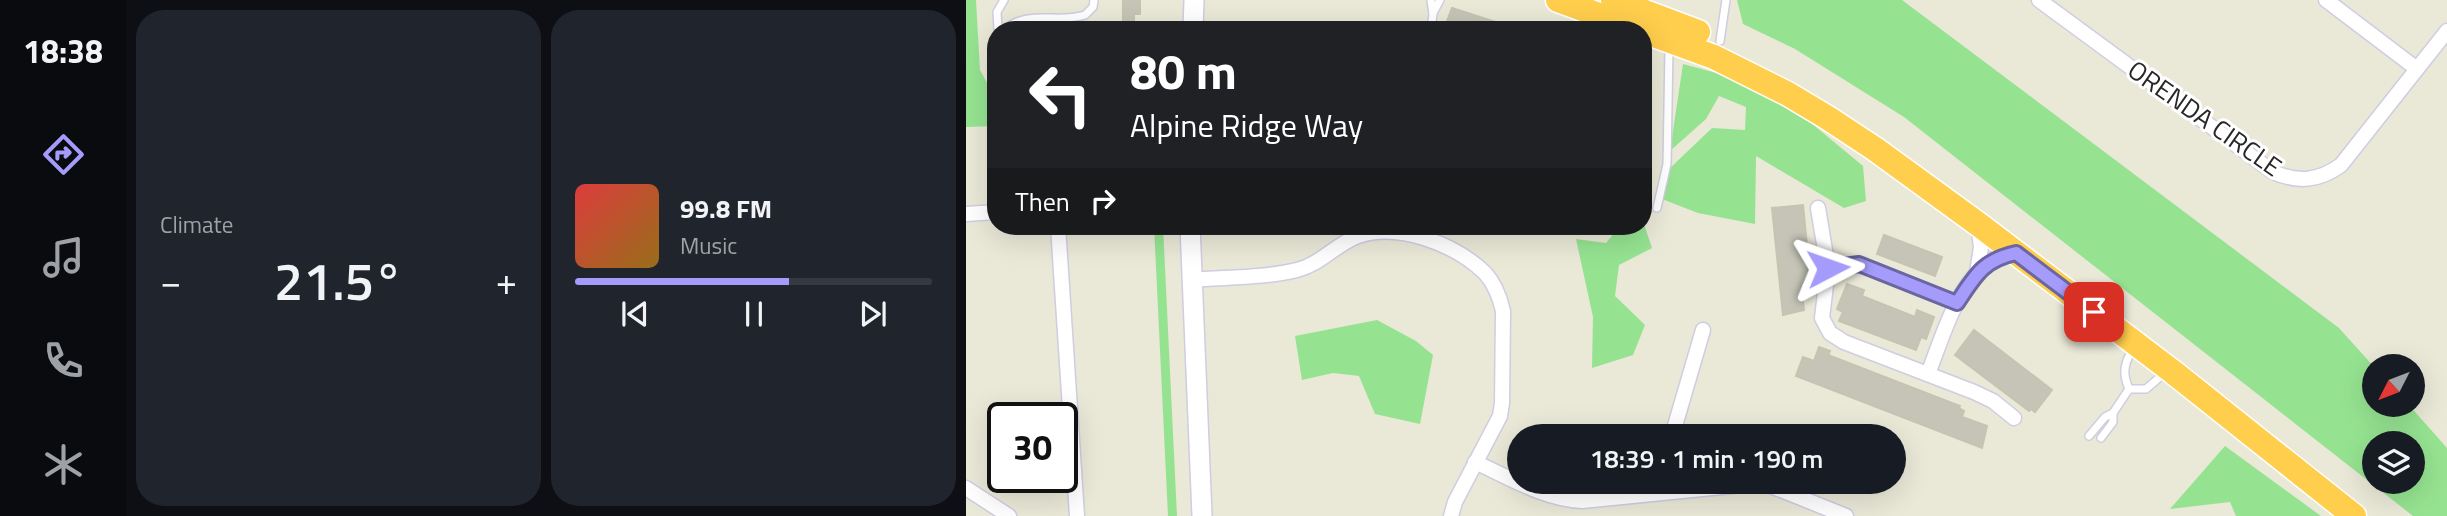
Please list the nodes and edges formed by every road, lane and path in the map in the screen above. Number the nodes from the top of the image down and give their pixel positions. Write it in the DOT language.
graph roads {
  1 [pos="1094,0"];
  2 [pos="1194,0"];
  3 [pos="1431,0"];
  4 [pos="1440,0"];
  5 [pos="1558,0"];
  6 [pos="1726,0"];
  7 [pos="2039,0"];
  8 [pos="2326,0"];
  9 [pos="1618,1"];
  10 [pos="998,2"];
  11 [pos="1433,14"];
  12 [pos="998,21"];
  13 [pos="1016,21"];
  14 [pos="1193,21"];
  15 [pos="1432,21"];
  16 [pos="1618,21"];
  17 [pos="2447,31"];
  18 [pos="1652,33"];
  19 [pos="1669,39"];
  20 [pos="1720,41"];
  21 [pos="2417,68"];
  22 [pos="1657,208"];
  23 [pos="1818,208"];
  24 [pos="987,213"];
  25 [pos="966,214"];
  26 [pos="1978,224"];
  27 [pos="1059,235"];
  28 [pos="1191,235"];
  29 [pos="1362,235"];
  30 [pos="1416,235"];
  31 [pos="2016,253"];
  32 [pos="1828,268"];
  33 [pos="1977,273"];
  34 [pos="1191,279"];
  35 [pos="1957,303"];
  36 [pos="1703,330"];
  37 [pos="2136,344"];
  38 [pos="2169,369"];
  39 [pos="1928,374"];
  40 [pos="2129,389"];
  41 [pos="2113,413"];
  42 [pos="2014,418"];
  43 [pos="1676,424"];
  44 [pos="2089,436"];
  45 [pos="2101,438"];
  46 [pos="1475,462"];
  47 [pos="1507,477"];
  48 [pos="966,488"];
  49 [pos="1545,494"];
  50 [pos="1622,494"];
  51 [pos="1792,494"];
  52 [pos="1009,516"];
  53 [pos="1077,516"];
  54 [pos="1202,516"];
  55 [pos="1451,516"];
  56 [pos="1846,516"];
  57 [pos="2354,516"];
  58 [pos="2375,516"];
  1 -- 13 [label="lane"];
  2 -- 14 [label="street"];
  3 -- 11 [label="lane"];
  4 -- 11 [label="lane"];
  5 -- 16 [label="highway"];
  6 -- 20 [label="lane"];
  7 -- 21 [label="street, ORENDA CIRCLE"];
  8 -- 21 [label="street"];
  9 -- 20 [label="highway"];
  10 -- 12 [label="lane"];
  11 -- 15 [label="lane"];
  17 -- 21 [label="street, ORENDA CIRCLE"];
  18 -- 19 [label="highway"];
  19 -- 22 [label="lane"];
  19 -- 26 [label="highway"];
  20 -- 58 [label="highway"];
  23 -- 32 [label="street"];
  24 -- 25 [label="street"];
  26 -- 31 [label="highway"];
  26 -- 33 [label="street"];
  27 -- 53 [label="street"];
  28 -- 34 [label="street"];
  29 -- 34 [label="street"];
  30 -- 46 [label="street"];
  31 -- 33 [label="street"];
  31 -- 37 [label="highway"];
  32 -- 35 [label="street"];
  32 -- 39 [label="street"];
  33 -- 35 [label="street"];
  34 -- 54 [label="street"];
  35 -- 39 [label="street"];
  36 -- 43 [label="street"];
  37 -- 38 [label="highway"];
  37 -- 40 [label="lane"];
  38 -- 40 [label="lane"];
  38 -- 57 [label="highway"];
  39 -- 42 [label="street"];
  40 -- 41 [label="lane"];
  41 -- 44 [label="lane"];
  41 -- 45 [label="lane"];
  46 -- 47 [label="street"];
  46 -- 55 [label="street"];
  48 -- 52 [label="street"];
  49 -- 50 [label="street"];
  51 -- 56 [label="street"];
}
